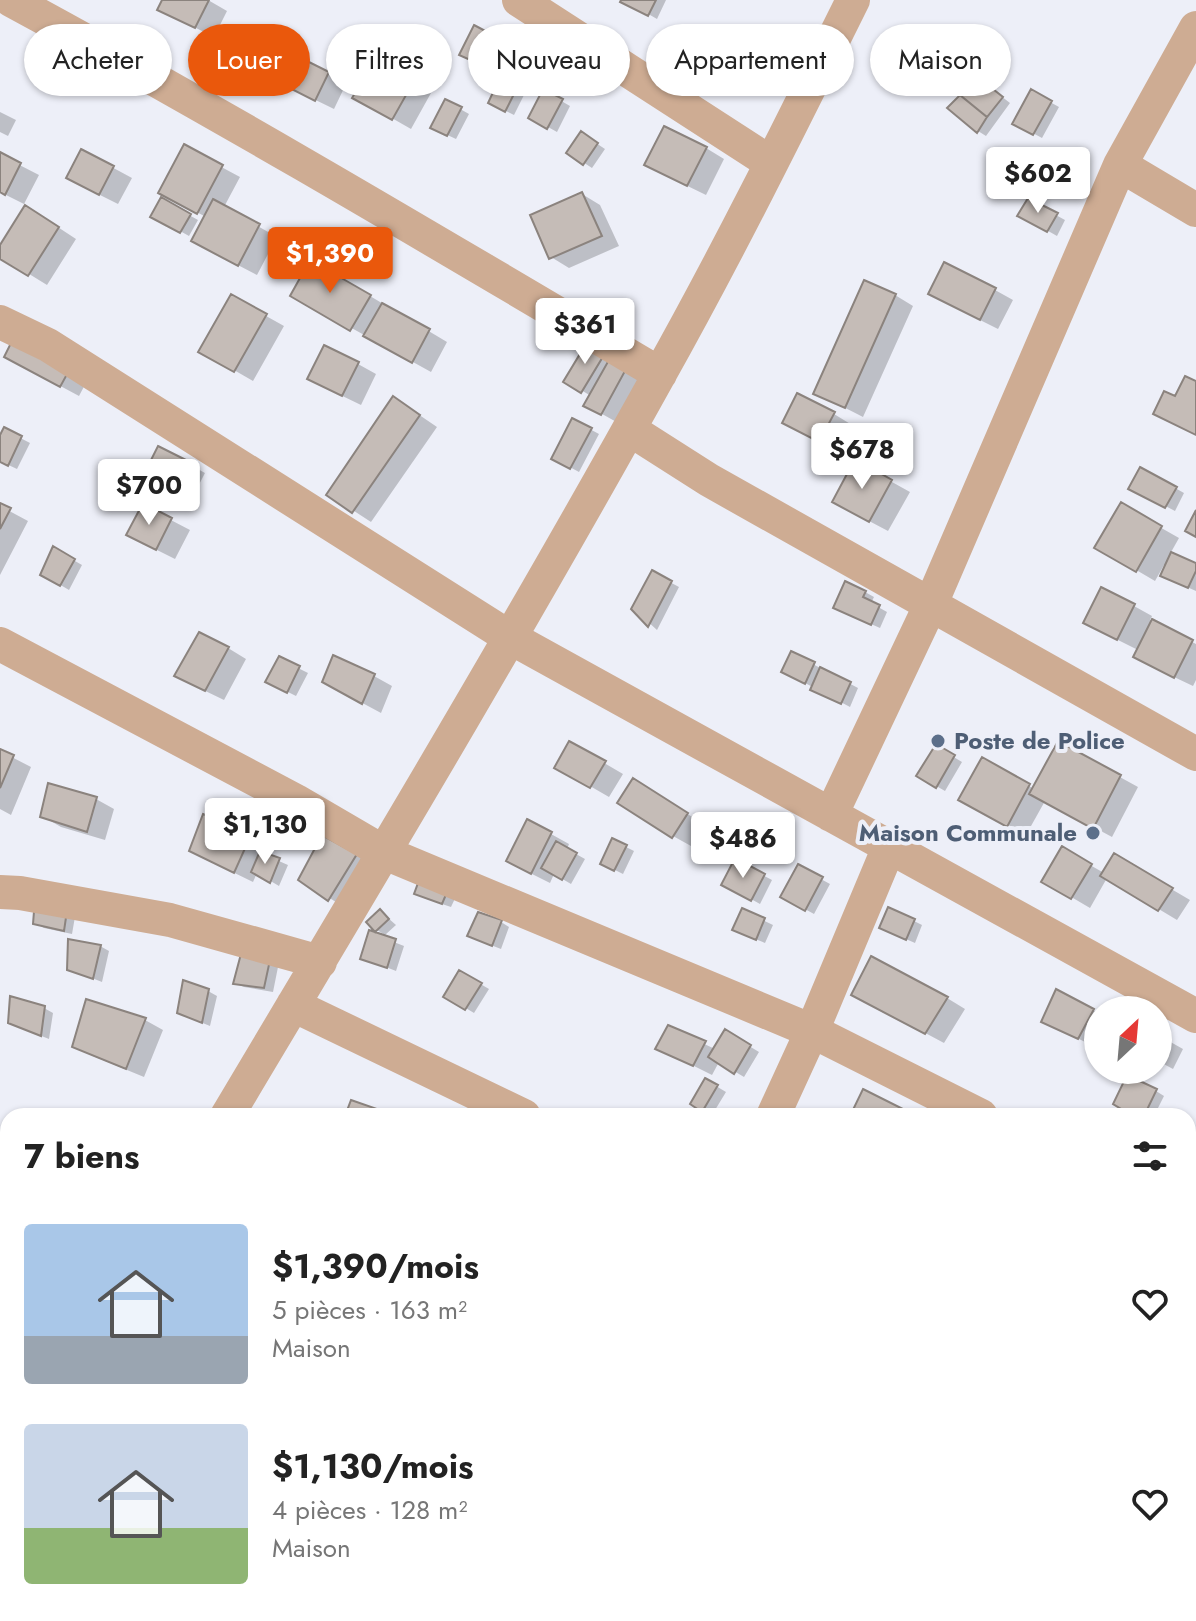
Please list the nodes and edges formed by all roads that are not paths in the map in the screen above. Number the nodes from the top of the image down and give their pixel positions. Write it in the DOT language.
graph roads {
  1 [pos="11,0"];
  2 [pos="519,0"];
  3 [pos="853,0"];
  4 [pos="1196,28"];
  5 [pos="771,163"];
  6 [pos="1120,165"];
  7 [pos="1196,210"];
  8 [pos="0,322"];
  9 [pos="660,374"];
  10 [pos="629,429"];
  11 [pos="930,606"];
  12 [pos="509,637"];
  13 [pos="0,644"];
  14 [pos="1196,754"];
  15 [pos="831,815"];
  16 [pos="889,847"];
  17 [pos="385,853"];
  18 [pos="0,892"];
  19 [pos="320,962"];
  20 [pos="293,1005"];
  21 [pos="1196,1016"];
  22 [pos="812,1031"];
  23 [pos="232,1108"];
  24 [pos="503,1108"];
  25 [pos="777,1108"];
  26 [pos="965,1108"];
  1 -- 9 [label="street"];
  2 -- 5 [label="street"];
  3 -- 5 [label="street"];
  4 -- 6 [label="street"];
  5 -- 9 [label="street"];
  6 -- 7 [label="street"];
  6 -- 11 [label="street"];
  8 -- 12 [label="street"];
  9 -- 10 [label="street"];
  10 -- 11 [label="street"];
  10 -- 12 [label="street"];
  11 -- 14 [label="street"];
  11 -- 15 [label="street"];
  12 -- 15 [label="street"];
  12 -- 17 [label="street"];
  13 -- 17 [label="street"];
  15 -- 16 [label="street"];
  16 -- 21 [label="street"];
  16 -- 22 [label="street"];
  17 -- 19 [label="street"];
  17 -- 22 [label="street"];
  18 -- 19 [label="street"];
  19 -- 20 [label="street"];
  20 -- 23 [label="street"];
  20 -- 24 [label="street"];
  22 -- 25 [label="street"];
  22 -- 26 [label="street"];
}
